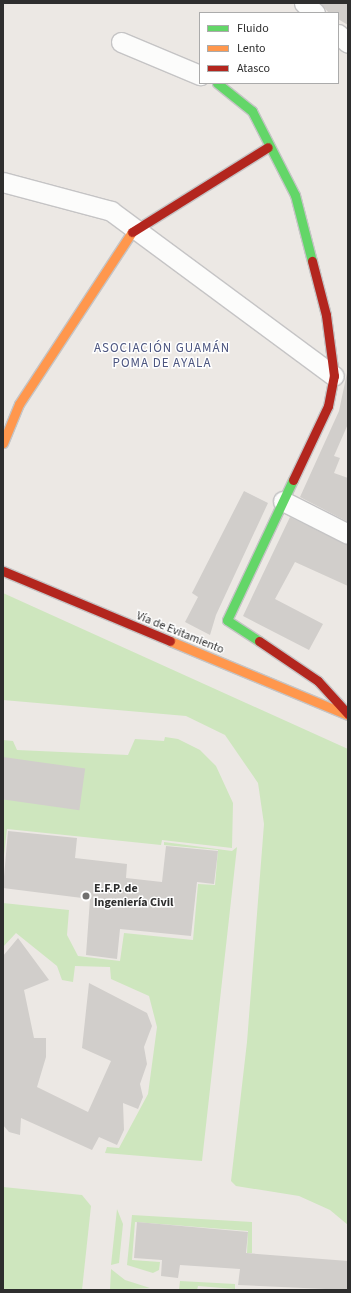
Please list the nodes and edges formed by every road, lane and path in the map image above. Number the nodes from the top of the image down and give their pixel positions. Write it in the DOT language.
graph roads {
  1 [pos="304,3"];
  2 [pos="314,12"];
  3 [pos="339,35"];
  4 [pos="122,42"];
  5 [pos="348,43"];
  6 [pos="199,75"];
  7 [pos="218,84"];
  8 [pos="268,147"];
  9 [pos="3,182"];
  10 [pos="134,230"];
  11 [pos="334,376"];
  12 [pos="3,443"];
  13 [pos="283,501"];
  14 [pos="348,534"];
  15 [pos="3,571"];
  16 [pos="348,714"];
  1 -- 2 [label="street"];
  3 -- 5 [label="street"];
  4 -- 6 [label="street"];
  7 -- 8 [label="main road"];
  8 -- 10 [label="main road"];
  8 -- 11 [label="main road"];
  9 -- 10 [label="street"];
  10 -- 11 [label="street"];
  10 -- 12 [label="main road"];
  11 -- 13 [label="main road"];
  13 -- 14 [label="street"];
  13 -- 16 [label="main road"];
  15 -- 16 [label="main road, Vía de Evitamiento"];
}
